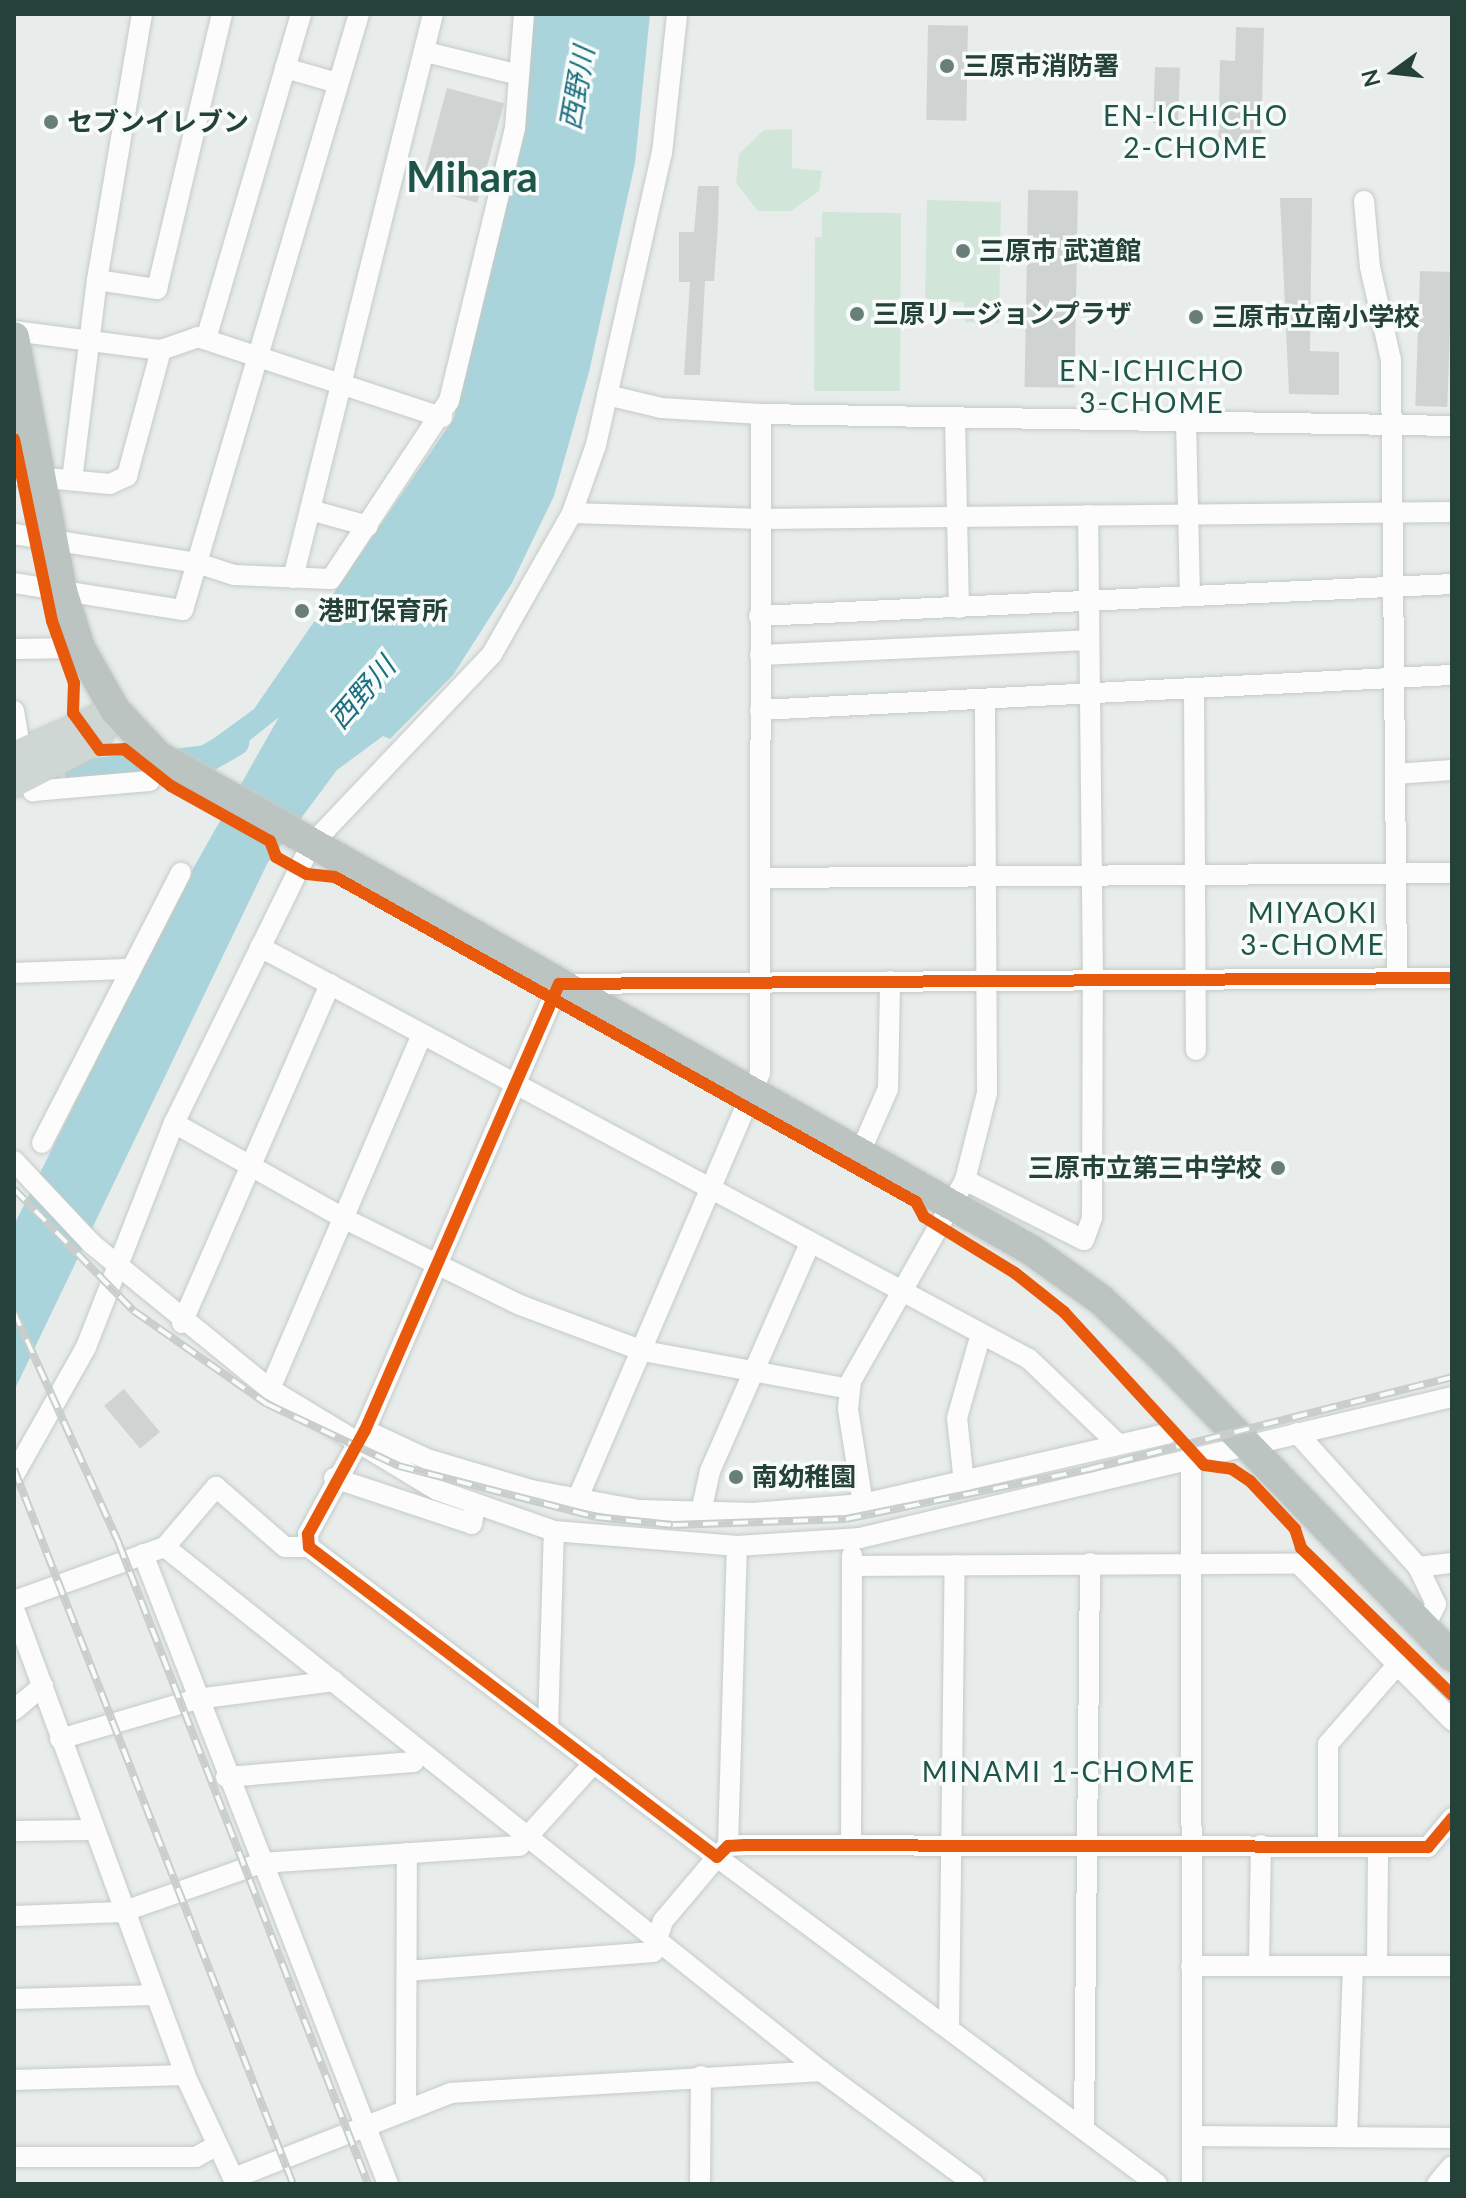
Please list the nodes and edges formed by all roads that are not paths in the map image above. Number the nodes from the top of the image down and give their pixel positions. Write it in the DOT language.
graph roads {
  1 [pos="142,14"];
  2 [pos="222,14"];
  3 [pos="301,14"];
  4 [pos="359,14"];
  5 [pos="433,14"];
  6 [pos="524,14"];
  7 [pos="677,14"];
  8 [pos="426,52"];
  9 [pos="285,68"];
  10 [pos="519,75"];
  11 [pos="337,83"];
  12 [pos="1364,201"];
  13 [pos="97,280"];
  14 [pos="14,331"];
  15 [pos="14,337"];
  16 [pos="206,339"];
  17 [pos="93,340"];
  18 [pos="161,350"];
  19 [pos="260,354"];
  20 [pos="341,382"];
  21 [pos="607,395"];
  22 [pos="761,414"];
  23 [pos="442,417"];
  24 [pos="955,419"];
  25 [pos="1186,420"];
  26 [pos="1392,425"];
  27 [pos="1452,426"];
  28 [pos="28,477"];
  29 [pos="72,480"];
  30 [pos="310,510"];
  31 [pos="1393,512"];
  32 [pos="1452,512"];
  33 [pos="572,513"];
  34 [pos="1188,514"];
  35 [pos="1088,515"];
  36 [pos="957,516"];
  37 [pos="760,519"];
  38 [pos="368,526"];
  39 [pos="14,534"];
  40 [pos="53,539"];
  41 [pos="197,563"];
  42 [pos="293,578"];
  43 [pos="14,583"];
  44 [pos="1452,584"];
  45 [pos="1394,587"];
  46 [pos="62,591"];
  47 [pos="1190,594"];
  48 [pos="1089,603"];
  49 [pos="959,608"];
  50 [pos="759,616"];
  51 [pos="1089,640"];
  52 [pos="80,648"];
  53 [pos="14,649"];
  54 [pos="760,655"];
  55 [pos="1452,675"];
  56 [pos="1394,679"];
  57 [pos="1194,688"];
  58 [pos="1090,694"];
  59 [pos="985,699"];
  60 [pos="115,710"];
  61 [pos="760,710"];
  62 [pos="14,711"];
  63 [pos="17,753"];
  64 [pos="163,770"];
  65 [pos="1452,770"];
  66 [pos="1395,774"];
  67 [pos="22,781"];
  68 [pos="302,840"];
  69 [pos="181,873"];
  70 [pos="1452,873"];
  71 [pos="1396,874"];
  72 [pos="986,877"];
  73 [pos="1092,877"];
  74 [pos="760,878"];
  75 [pos="1195,878"];
  76 [pos="260,947"];
  77 [pos="131,969"];
  78 [pos="14,973"];
  79 [pos="1397,976"];
  80 [pos="1195,978"];
  81 [pos="1452,978"];
  82 [pos="890,981"];
  83 [pos="987,981"];
  84 [pos="761,982"];
  85 [pos="1093,983"];
  86 [pos="330,984"];
  87 [pos="559,984"];
  88 [pos="422,1034"];
  89 [pos="1196,1050"];
  90 [pos="512,1082"];
  91 [pos="754,1096"];
  92 [pos="174,1123"];
  93 [pos="42,1143"];
  94 [pos="859,1155"];
  95 [pos="14,1161"];
  96 [pos="252,1163"];
  97 [pos="965,1180"];
  98 [pos="710,1189"];
  99 [pos="946,1204"];
  100 [pos="343,1218"];
  101 [pos="810,1243"];
  102 [pos="120,1264"];
  103 [pos="435,1265"];
  104 [pos="900,1290"];
  105 [pos="182,1323"];
  106 [pos="981,1334"];
  107 [pos="643,1351"];
  108 [pos="749,1375"];
  109 [pos="270,1389"];
  110 [pos="850,1389"];
  111 [pos="1452,1397"];
  112 [pos="1297,1433"];
  113 [pos="1167,1434"];
  114 [pos="360,1437"];
  115 [pos="1119,1445"];
  116 [pos="1248,1445"];
  117 [pos="1191,1460"];
  118 [pos="14,1475"];
  119 [pos="334,1478"];
  120 [pos="964,1483"];
  121 [pos="577,1500"];
  122 [pos="863,1504"];
  123 [pos="475,1506"];
  124 [pos="701,1512"];
  125 [pos="554,1531"];
  126 [pos="849,1540"];
  127 [pos="737,1546"];
  128 [pos="165,1547"];
  129 [pos="309,1547"];
  130 [pos="143,1554"];
  131 [pos="1190,1562"];
  132 [pos="1090,1563"];
  133 [pos="1452,1563"];
  134 [pos="955,1565"];
  135 [pos="854,1566"];
  136 [pos="1418,1567"];
  137 [pos="14,1601"];
  138 [pos="14,1609"];
  139 [pos="1425,1627"];
  140 [pos="1452,1656"];
  141 [pos="1398,1664"];
  142 [pos="1452,1678"];
  143 [pos="334,1681"];
  144 [pos="43,1686"];
  145 [pos="197,1699"];
  146 [pos="14,1710"];
  147 [pos="1452,1720"];
  148 [pos="548,1729"];
  149 [pos="60,1739"];
  150 [pos="421,1752"];
  151 [pos="594,1763"];
  152 [pos="226,1777"];
  153 [pos="1452,1818"];
  154 [pos="91,1830"];
  155 [pos="14,1831"];
  156 [pos="530,1839"];
  157 [pos="1190,1844"];
  158 [pos="851,1845"];
  159 [pos="951,1845"];
  160 [pos="1087,1845"];
  161 [pos="1261,1845"];
  162 [pos="1328,1846"];
  163 [pos="1378,1847"];
  164 [pos="722,1852"];
  165 [pos="407,1853"];
  166 [pos="261,1863"];
  167 [pos="122,1912"];
  168 [pos="14,1916"];
  169 [pos="657,1940"];
  170 [pos="1191,1966"];
  171 [pos="1259,1966"];
  172 [pos="1353,1966"];
  173 [pos="1377,1966"];
  174 [pos="1452,1966"];
  175 [pos="407,1971"];
  176 [pos="156,1995"];
  177 [pos="14,1999"];
  178 [pos="949,2028"];
  179 [pos="821,2071"];
  180 [pos="185,2075"];
  181 [pos="701,2076"];
  182 [pos="14,2080"];
  183 [pos="406,2109"];
  184 [pos="366,2128"];
  185 [pos="1084,2129"];
  186 [pos="1192,2136"];
  187 [pos="1347,2137"];
  188 [pos="1452,2138"];
  189 [pos="214,2147"];
  190 [pos="14,2157"];
  191 [pos="1452,2166"];
  192 [pos="235,2181"];
  193 [pos="388,2184"];
  194 [pos="700,2184"];
  195 [pos="974,2184"];
  196 [pos="1157,2184"];
  197 [pos="1192,2184"];
  198 [pos="1437,2184"];
  1 -- 13 [label="street"];
  2 -- 13 [label="street"];
  3 -- 9 [label="street"];
  4 -- 11 [label="street"];
  5 -- 8 [label="street"];
  6 -- 10 [label="street"];
  7 -- 21 [label="street"];
  8 -- 10 [label="street"];
  8 -- 20 [label="street"];
  9 -- 11 [label="street"];
  9 -- 16 [label="street"];
  10 -- 23 [label="street"];
  11 -- 19 [label="street"];
  12 -- 26 [label="street"];
  13 -- 17 [label="street"];
  14 -- 17 [label="street"];
  15 -- 28 [label="highway"];
  16 -- 18 [label="street"];
  16 -- 19 [label="street"];
  17 -- 18 [label="street"];
  17 -- 29 [label="street"];
  18 -- 29 [label="street"];
  19 -- 20 [label="street"];
  19 -- 41 [label="street"];
  20 -- 23 [label="street"];
  20 -- 30 [label="street"];
  21 -- 22 [label="street"];
  21 -- 33 [label="street"];
  22 -- 24 [label="street"];
  22 -- 37 [label="street"];
  23 -- 38 [label="street"];
  24 -- 25 [label="street"];
  24 -- 36 [label="street"];
  25 -- 26 [label="street"];
  25 -- 34 [label="street"];
  26 -- 27 [label="street"];
  26 -- 31 [label="street"];
  28 -- 29 [label="street"];
  28 -- 40 [label="highway"];
  30 -- 38 [label="street"];
  30 -- 42 [label="street"];
  31 -- 32 [label="street"];
  31 -- 34 [label="street"];
  31 -- 45 [label="street"];
  33 -- 37 [label="street"];
  33 -- 68 [label="street"];
  34 -- 35 [label="street"];
  34 -- 47 [label="street"];
  35 -- 36 [label="street"];
  35 -- 48 [label="street"];
  36 -- 37 [label="street"];
  36 -- 49 [label="street"];
  37 -- 50 [label="street"];
  38 -- 42 [label="street"];
  39 -- 40 [label="street"];
  40 -- 41 [label="street"];
  40 -- 46 [label="highway"];
  41 -- 42 [label="street"];
  41 -- 46 [label="street"];
  43 -- 46 [label="street"];
  44 -- 45 [label="street"];
  45 -- 47 [label="street"];
  45 -- 56 [label="street"];
  46 -- 52 [label="highway"];
  47 -- 48 [label="street"];
  48 -- 49 [label="street"];
  48 -- 51 [label="street"];
  49 -- 50 [label="street"];
  50 -- 54 [label="street"];
  51 -- 54 [label="street"];
  51 -- 58 [label="street"];
  52 -- 53 [label="street"];
  52 -- 60 [label="highway"];
  54 -- 61 [label="street"];
  55 -- 56 [label="street"];
  56 -- 57 [label="street"];
  56 -- 66 [label="street"];
  57 -- 58 [label="street"];
  57 -- 75 [label="street"];
  58 -- 59 [label="street"];
  58 -- 73 [label="street"];
  59 -- 61 [label="street"];
  59 -- 72 [label="street"];
  60 -- 63 [label="main road"];
  60 -- 64 [label="highway"];
  60 -- 67 [label="main road"];
  61 -- 74 [label="street"];
  62 -- 63 [label="street"];
  64 -- 67 [label="street"];
  64 -- 68 [label="highway"];
  65 -- 66 [label="street"];
  66 -- 71 [label="street"];
  68 -- 76 [label="street"];
  68 -- 87 [label="highway"];
  69 -- 77 [label="street"];
  70 -- 71 [label="street"];
  71 -- 75 [label="street"];
  71 -- 79 [label="street"];
  72 -- 73 [label="street"];
  72 -- 74 [label="street"];
  72 -- 83 [label="street"];
  73 -- 75 [label="street"];
  73 -- 85 [label="street"];
  74 -- 84 [label="street"];
  75 -- 80 [label="street"];
  76 -- 86 [label="street"];
  76 -- 92 [label="street"];
  77 -- 78 [label="street"];
  77 -- 93 [label="street"];
  79 -- 80 [label="street"];
  79 -- 81 [label="street"];
  80 -- 85 [label="street"];
  80 -- 89 [label="street"];
  82 -- 83 [label="street"];
  82 -- 84 [label="street"];
  82 -- 94 [label="street"];
  83 -- 85 [label="street"];
  83 -- 97 [label="street"];
  84 -- 87 [label="street"];
  84 -- 91 [label="street"];
  85 -- 97 [label="street"];
  86 -- 88 [label="street"];
  86 -- 96 [label="street"];
  87 -- 90 [label="street"];
  87 -- 91 [label="highway"];
  88 -- 90 [label="street"];
  88 -- 100 [label="street"];
  90 -- 98 [label="street"];
  90 -- 103 [label="street"];
  91 -- 94 [label="highway"];
  91 -- 98 [label="street"];
  92 -- 96 [label="street"];
  92 -- 102 [label="street"];
  94 -- 99 [label="highway"];
  95 -- 102 [label="street"];
  96 -- 100 [label="street"];
  96 -- 105 [label="street"];
  97 -- 99 [label="street"];
  98 -- 101 [label="street"];
  98 -- 107 [label="street"];
  99 -- 104 [label="street"];
  99 -- 116 [label="highway"];
  100 -- 103 [label="street"];
  100 -- 109 [label="street"];
  101 -- 104 [label="street"];
  101 -- 108 [label="street"];
  102 -- 105 [label="street"];
  102 -- 118 [label="street"];
  103 -- 107 [label="street"];
  103 -- 114 [label="street"];
  104 -- 106 [label="street"];
  104 -- 110 [label="street"];
  105 -- 109 [label="street"];
  106 -- 115 [label="street"];
  106 -- 120 [label="street"];
  107 -- 108 [label="street"];
  107 -- 121 [label="street"];
  108 -- 110 [label="street"];
  108 -- 124 [label="street"];
  109 -- 114 [label="street"];
  110 -- 122 [label="street"];
  111 -- 112 [label="street"];
  112 -- 116 [label="street"];
  112 -- 136 [label="street"];
  113 -- 115 [label="street"];
  114 -- 119 [label="street"];
  114 -- 121 [label="street"];
  114 -- 123 [label="street"];
  115 -- 120 [label="street"];
  116 -- 117 [label="street"];
  116 -- 139 [label="highway"];
  116 -- 142 [label="highway"];
  117 -- 126 [label="street"];
  117 -- 131 [label="street"];
  119 -- 123 [label="street"];
  119 -- 129 [label="street"];
  120 -- 122 [label="street"];
  121 -- 124 [label="street"];
  122 -- 124 [label="street"];
  123 -- 125 [label="street"];
  125 -- 127 [label="street"];
  125 -- 148 [label="street"];
  126 -- 127 [label="street"];
  126 -- 135 [label="street"];
  127 -- 164 [label="street"];
  128 -- 129 [label="street"];
  128 -- 130 [label="street"];
  128 -- 143 [label="street"];
  129 -- 148 [label="street"];
  130 -- 137 [label="street"];
  130 -- 145 [label="street"];
  131 -- 132 [label="street"];
  131 -- 141 [label="street"];
  131 -- 157 [label="street"];
  132 -- 134 [label="street"];
  132 -- 160 [label="street"];
  133 -- 136 [label="street"];
  134 -- 135 [label="street"];
  134 -- 159 [label="street"];
  135 -- 158 [label="street"];
  136 -- 139 [label="street"];
  138 -- 144 [label="street"];
  139 -- 140 [label="highway"];
  141 -- 147 [label="street"];
  141 -- 162 [label="street"];
  143 -- 145 [label="street"];
  143 -- 150 [label="street"];
  144 -- 146 [label="street"];
  144 -- 149 [label="street"];
  145 -- 149 [label="street"];
  145 -- 152 [label="street"];
  148 -- 151 [label="street"];
  149 -- 154 [label="street"];
  150 -- 152 [label="street"];
  150 -- 156 [label="street"];
  151 -- 156 [label="street"];
  151 -- 164 [label="street"];
  152 -- 166 [label="street"];
  153 -- 163 [label="street"];
  154 -- 155 [label="street"];
  154 -- 167 [label="street"];
  156 -- 165 [label="street"];
  156 -- 169 [label="street"];
  157 -- 160 [label="street"];
  157 -- 161 [label="street"];
  157 -- 170 [label="street"];
  158 -- 159 [label="street"];
  158 -- 164 [label="street"];
  159 -- 160 [label="street"];
  159 -- 178 [label="street"];
  160 -- 185 [label="street"];
  161 -- 162 [label="street"];
  161 -- 171 [label="street"];
  162 -- 163 [label="street"];
  163 -- 173 [label="street"];
  164 -- 169 [label="street"];
  164 -- 178 [label="street"];
  165 -- 166 [label="street"];
  165 -- 175 [label="street"];
  166 -- 167 [label="street"];
  166 -- 184 [label="street"];
  167 -- 168 [label="street"];
  167 -- 176 [label="street"];
  169 -- 175 [label="street"];
  169 -- 179 [label="street"];
  170 -- 171 [label="street"];
  170 -- 186 [label="street"];
  171 -- 172 [label="street"];
  172 -- 173 [label="street"];
  172 -- 187 [label="street"];
  173 -- 174 [label="street"];
  175 -- 183 [label="street"];
  176 -- 177 [label="street"];
  176 -- 180 [label="street"];
  178 -- 185 [label="street"];
  179 -- 181 [label="street"];
  179 -- 195 [label="street"];
  180 -- 182 [label="street"];
  180 -- 189 [label="street"];
  181 -- 183 [label="street"];
  181 -- 194 [label="street"];
  183 -- 184 [label="street"];
  184 -- 192 [label="street"];
  184 -- 193 [label="street"];
  185 -- 196 [label="street"];
  186 -- 187 [label="street"];
  186 -- 197 [label="street"];
  187 -- 188 [label="street"];
  189 -- 190 [label="street"];
  189 -- 192 [label="street"];
  191 -- 198 [label="street"];
}
